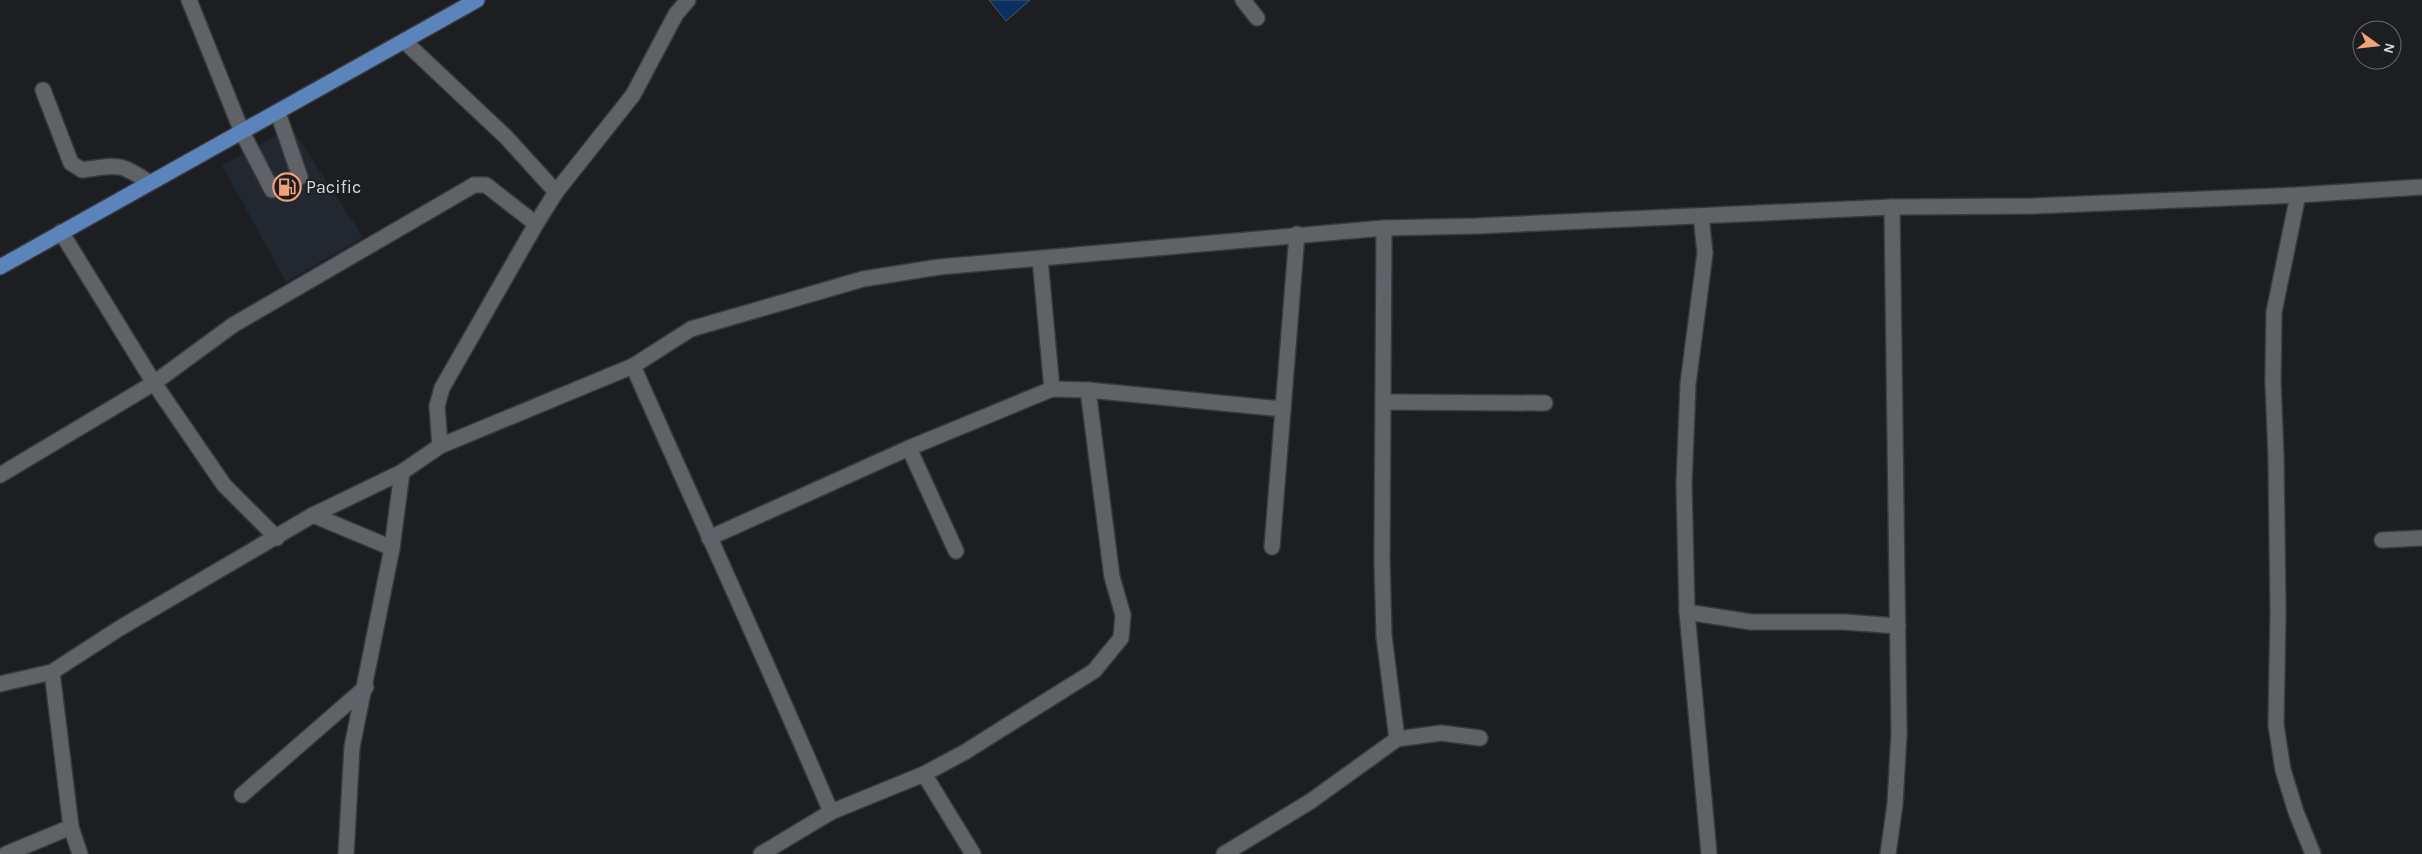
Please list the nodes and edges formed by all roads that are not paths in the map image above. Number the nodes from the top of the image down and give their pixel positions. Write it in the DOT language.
graph roads {
  1 [pos="189,0"];
  2 [pos="477,0"];
  3 [pos="688,0"];
  4 [pos="1243,0"];
  5 [pos="1257,18"];
  6 [pos="404,41"];
  7 [pos="44,90"];
  8 [pos="278,113"];
  9 [pos="242,132"];
  10 [pos="150,183"];
  11 [pos="2422,186"];
  12 [pos="556,192"];
  13 [pos="2298,195"];
  14 [pos="1892,207"];
  15 [pos="1701,216"];
  16 [pos="536,224"];
  17 [pos="1384,228"];
  18 [pos="61,232"];
  19 [pos="1297,234"];
  20 [pos="1040,259"];
  21 [pos="0,267"];
  22 [pos="633,366"];
  23 [pos="154,383"];
  24 [pos="1052,389"];
  25 [pos="1088,390"];
  26 [pos="1384,402"];
  27 [pos="1545,403"];
  28 [pos="1283,409"];
  29 [pos="440,446"];
  30 [pos="909,448"];
  31 [pos="402,472"];
  32 [pos="0,475"];
  33 [pos="313,515"];
  34 [pos="277,538"];
  35 [pos="709,538"];
  36 [pos="2422,538"];
  37 [pos="2382,540"];
  38 [pos="1272,547"];
  39 [pos="392,548"];
  40 [pos="956,551"];
  41 [pos="1687,612"];
  42 [pos="1898,626"];
  43 [pos="52,672"];
  44 [pos="0,684"];
  45 [pos="366,687"];
  46 [pos="1480,738"];
  47 [pos="1397,739"];
  48 [pos="924,774"];
  49 [pos="242,795"];
  50 [pos="831,812"];
  51 [pos="71,827"];
  52 [pos="6,854"];
  53 [pos="80,854"];
  54 [pos="346,854"];
  55 [pos="761,854"];
  56 [pos="972,854"];
  57 [pos="1224,854"];
  58 [pos="1709,854"];
  59 [pos="1888,854"];
  60 [pos="2313,854"];
  1 -- 9 [label="street"];
  2 -- 6 [label="main road"];
  3 -- 12 [label="street"];
  4 -- 5 [label="street"];
  6 -- 8 [label="main road"];
  6 -- 12 [label="street"];
  7 -- 10 [label="street"];
  8 -- 9 [label="main road"];
  8 -- 9 [label="street"];
  9 -- 10 [label="main road"];
  10 -- 18 [label="main road"];
  11 -- 13 [label="street"];
  12 -- 16 [label="street"];
  13 -- 14 [label="street"];
  13 -- 60 [label="street"];
  14 -- 15 [label="street"];
  14 -- 42 [label="street"];
  15 -- 17 [label="street"];
  15 -- 41 [label="street"];
  16 -- 23 [label="street"];
  16 -- 29 [label="street"];
  17 -- 19 [label="street"];
  17 -- 26 [label="street"];
  18 -- 21 [label="main road"];
  18 -- 23 [label="street"];
  19 -- 20 [label="street"];
  19 -- 28 [label="street"];
  20 -- 22 [label="street"];
  20 -- 24 [label="street"];
  22 -- 29 [label="street"];
  22 -- 35 [label="street"];
  23 -- 32 [label="street"];
  23 -- 34 [label="street"];
  24 -- 25 [label="street"];
  24 -- 30 [label="street"];
  25 -- 28 [label="street"];
  25 -- 48 [label="street"];
  26 -- 27 [label="street"];
  26 -- 47 [label="street"];
  28 -- 38 [label="street"];
  29 -- 31 [label="street"];
  30 -- 35 [label="street"];
  30 -- 40 [label="street"];
  31 -- 33 [label="street"];
  31 -- 39 [label="street"];
  33 -- 34 [label="street"];
  33 -- 39 [label="street"];
  34 -- 43 [label="street"];
  35 -- 50 [label="street"];
  36 -- 37 [label="street"];
  39 -- 45 [label="street"];
  41 -- 42 [label="street"];
  41 -- 58 [label="street"];
  42 -- 59 [label="street"];
  43 -- 44 [label="street"];
  43 -- 51 [label="street"];
  45 -- 49 [label="street"];
  45 -- 54 [label="street"];
  46 -- 47 [label="street"];
  47 -- 57 [label="street"];
  48 -- 50 [label="street"];
  48 -- 56 [label="street"];
  50 -- 55 [label="street"];
  51 -- 52 [label="street"];
  51 -- 53 [label="street"];
}
